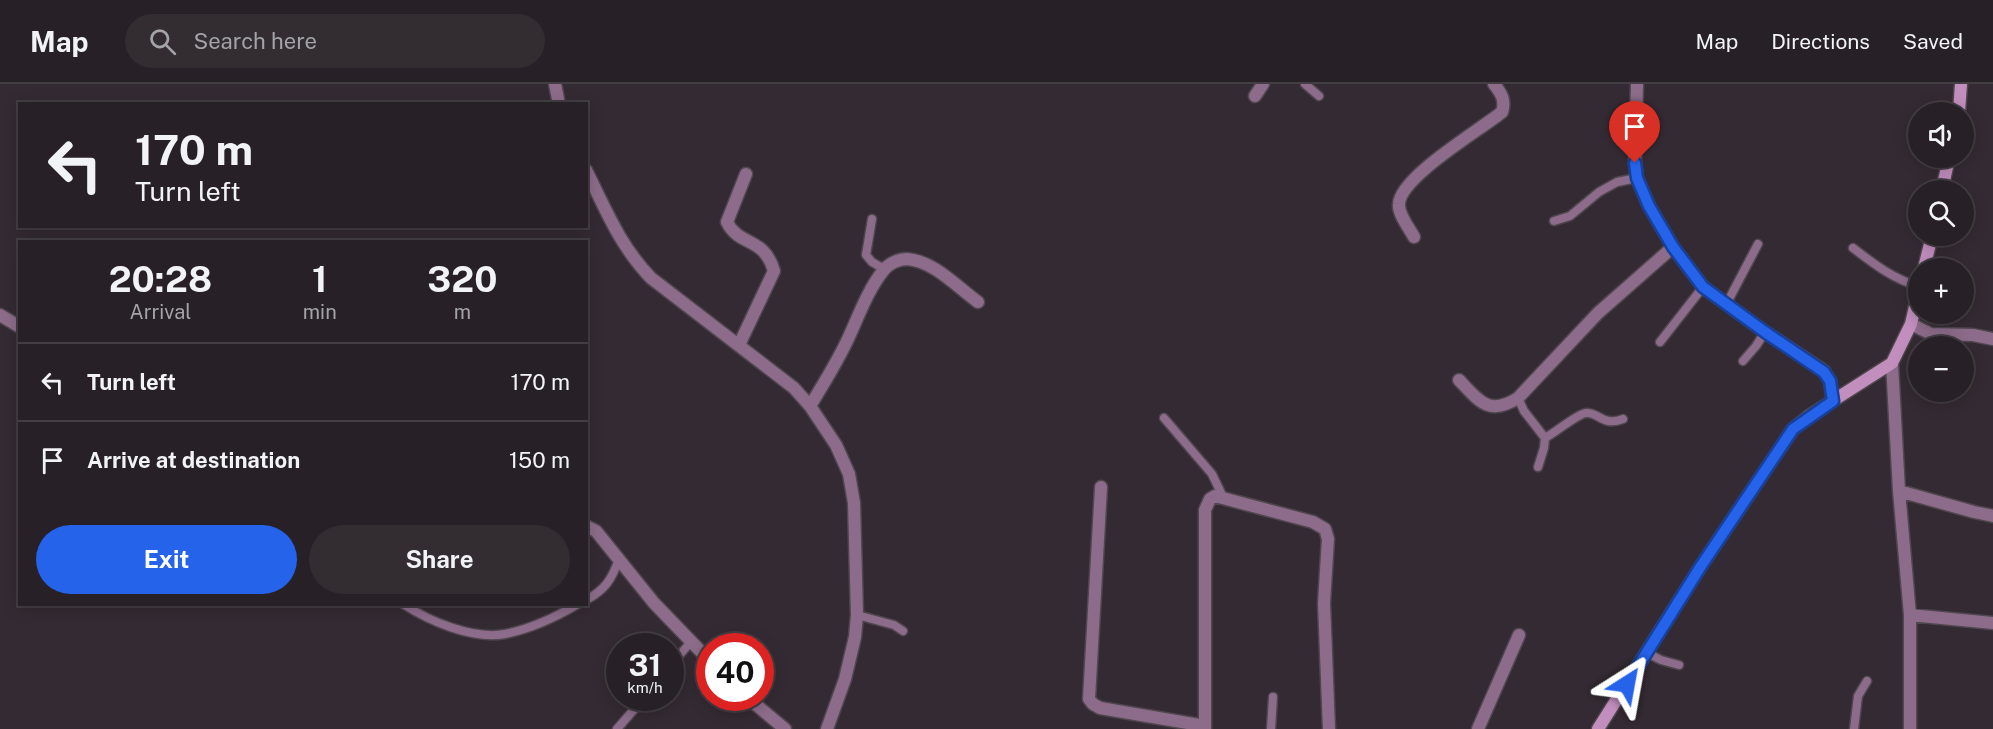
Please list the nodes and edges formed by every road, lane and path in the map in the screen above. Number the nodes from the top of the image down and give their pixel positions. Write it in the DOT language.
graph roads {
  1 [pos="555,84"];
  2 [pos="1263,84"];
  3 [pos="1305,84"];
  4 [pos="1494,84"];
  5 [pos="1637,84"];
  6 [pos="1961,84"];
  7 [pos="1255,96"];
  8 [pos="1319,96"];
  9 [pos="559,102"];
  10 [pos="1960,102"];
  11 [pos="588,174"];
  12 [pos="746,174"];
  13 [pos="1637,178"];
  14 [pos="872,219"];
  15 [pos="1554,221"];
  16 [pos="1414,237"];
  17 [pos="1758,244"];
  18 [pos="1673,247"];
  19 [pos="1853,248"];
  20 [pos="884,269"];
  21 [pos="1908,283"];
  22 [pos="1703,287"];
  23 [pos="978,302"];
  24 [pos="1727,303"];
  25 [pos="0,315"];
  26 [pos="1911,324"];
  27 [pos="18,326"];
  28 [pos="1765,332"];
  29 [pos="1993,339"];
  30 [pos="1660,342"];
  31 [pos="739,345"];
  32 [pos="1743,361"];
  33 [pos="1892,363"];
  34 [pos="1459,380"];
  35 [pos="1518,398"];
  36 [pos="1833,401"];
  37 [pos="810,406"];
  38 [pos="1164,417"];
  39 [pos="1623,419"];
  40 [pos="1545,438"];
  41 [pos="1538,467"];
  42 [pos="1101,487"];
  43 [pos="1899,491"];
  44 [pos="1222,497"];
  45 [pos="1993,516"];
  46 [pos="588,527"];
  47 [pos="619,560"];
  48 [pos="588,599"];
  49 [pos="406,606"];
  50 [pos="574,606"];
  51 [pos="857,615"];
  52 [pos="1910,615"];
  53 [pos="1993,623"];
  54 [pos="903,631"];
  55 [pos="1519,635"];
  56 [pos="690,643"];
  57 [pos="696,648"];
  58 [pos="684,650"];
  59 [pos="1647,653"];
  60 [pos="1679,665"];
  61 [pos="1867,681"];
  62 [pos="1273,698"];
  63 [pos="633,711"];
  64 [pos="764,711"];
  65 [pos="1205,727"];
  66 [pos="617,729"];
  67 [pos="785,729"];
  68 [pos="827,729"];
  69 [pos="1270,729"];
  70 [pos="1329,729"];
  71 [pos="1478,729"];
  72 [pos="1598,729"];
  73 [pos="1854,729"];
  74 [pos="1910,729"];
  1 -- 9 [label="street"];
  2 -- 7 [label="street"];
  3 -- 8 [label="lane"];
  4 -- 16 [label="street"];
  5 -- 13 [label="street"];
  6 -- 10 [label="street"];
  11 -- 31 [label="street"];
  12 -- 31 [label="street"];
  13 -- 15 [label="lane"];
  13 -- 18 [label="street"];
  14 -- 20 [label="lane"];
  17 -- 24 [label="lane"];
  18 -- 22 [label="street"];
  18 -- 35 [label="street"];
  19 -- 21 [label="lane"];
  20 -- 23 [label="street"];
  20 -- 37 [label="street"];
  22 -- 24 [label="street"];
  22 -- 30 [label="lane"];
  24 -- 28 [label="street"];
  25 -- 27 [label="street"];
  26 -- 29 [label="street"];
  26 -- 33 [label="street"];
  28 -- 32 [label="lane"];
  28 -- 36 [label="street"];
  31 -- 37 [label="street"];
  33 -- 36 [label="street"];
  33 -- 43 [label="street"];
  34 -- 35 [label="street"];
  35 -- 40 [label="lane"];
  36 -- 59 [label="street"];
  37 -- 51 [label="street"];
  38 -- 44 [label="lane"];
  39 -- 40 [label="lane"];
  40 -- 41 [label="lane"];
  42 -- 65 [label="street"];
  43 -- 45 [label="street"];
  43 -- 52 [label="street"];
  44 -- 65 [label="street"];
  44 -- 70 [label="street"];
  46 -- 47 [label="street"];
  47 -- 48 [label="lane"];
  47 -- 56 [label="street"];
  49 -- 50 [label="lane"];
  51 -- 54 [label="lane"];
  51 -- 68 [label="street"];
  52 -- 53 [label="street"];
  52 -- 74 [label="street"];
  55 -- 71 [label="street"];
  56 -- 57 [label="street"];
  56 -- 58 [label="lane"];
  59 -- 60 [label="lane"];
  59 -- 72 [label="street"];
  61 -- 73 [label="lane"];
  62 -- 69 [label="lane"];
  63 -- 66 [label="lane"];
  64 -- 67 [label="street"];
}
